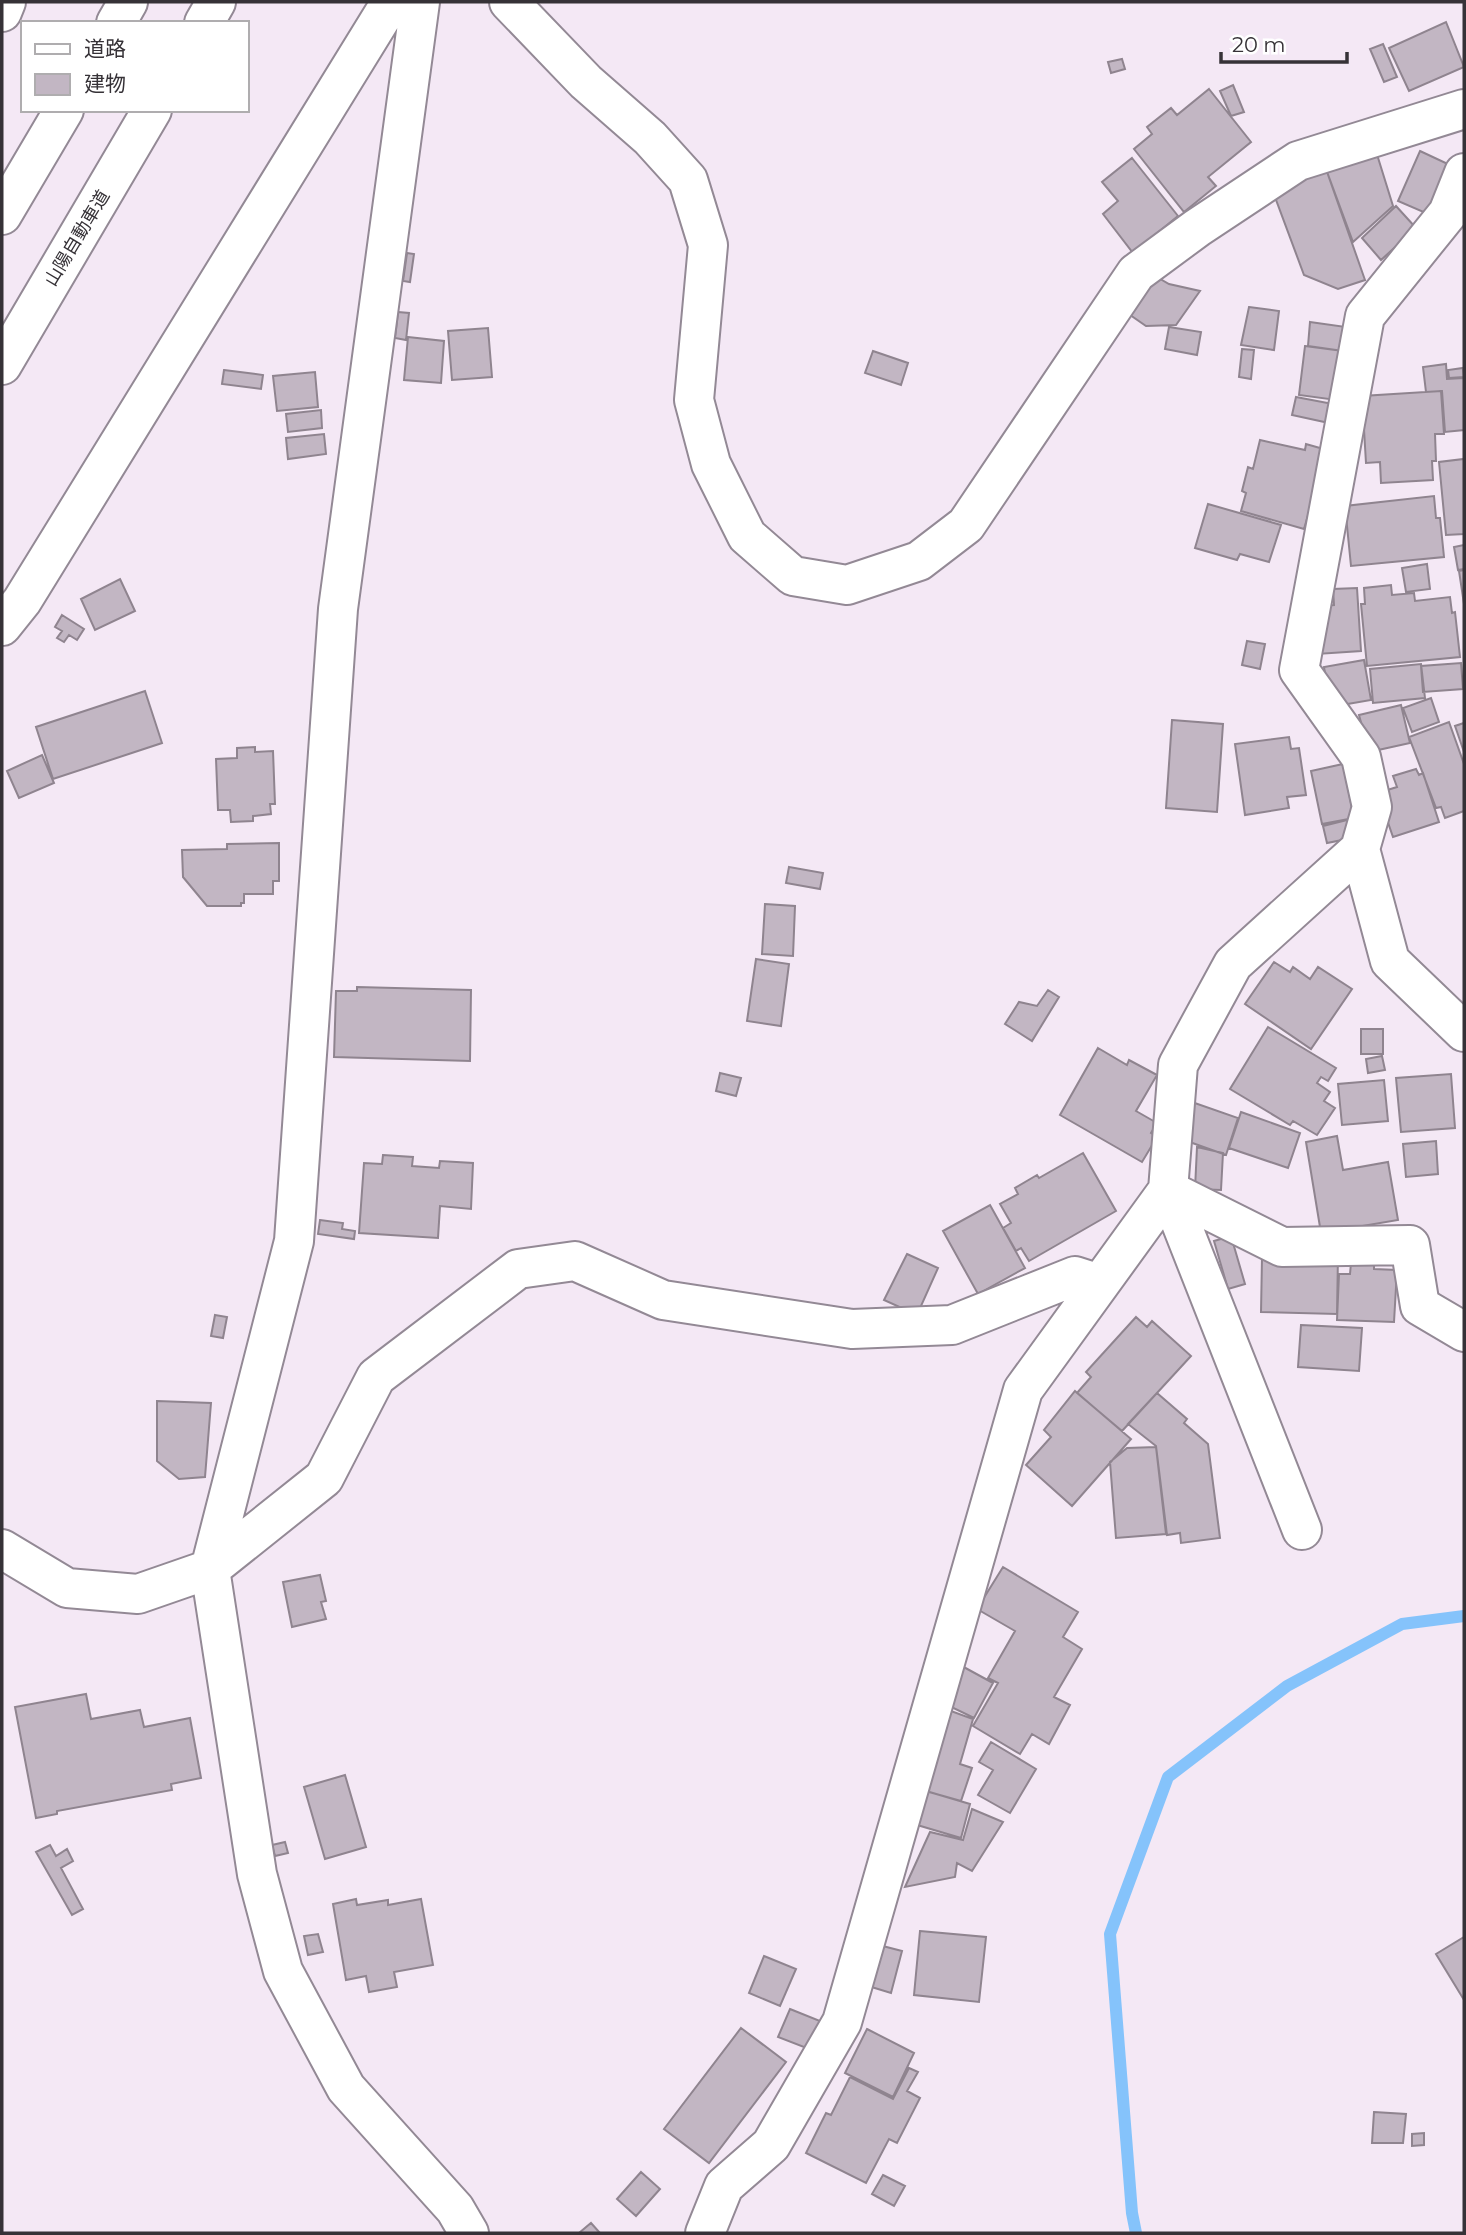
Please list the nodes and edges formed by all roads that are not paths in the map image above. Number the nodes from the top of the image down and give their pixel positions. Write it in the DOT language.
graph roads {
  1 [pos="6,2"];
  2 [pos="128,2"];
  3 [pos="216,2"];
  4 [pos="391,2"];
  5 [pos="420,2"];
  6 [pos="509,2"];
  7 [pos="2,12"];
  8 [pos="117,21"];
  9 [pos="205,21"];
  10 [pos="1464,109"];
  11 [pos="63,112"];
  12 [pos="151,112"];
  13 [pos="1464,173"];
  14 [pos="2,215"];
  15 [pos="2,365"];
  16 [pos="2,626"];
  17 [pos="1360,849"];
  18 [pos="1464,1032"];
  19 [pos="1168,1190"];
  20 [pos="1100,1284"];
  21 [pos="1464,1332"];
  22 [pos="1302,1530"];
  23 [pos="2,1549"];
  24 [pos="210,1569"];
  25 [pos="469,2233"];
  26 [pos="705,2233"];
  1 -- 7 [label="main road"];
  2 -- 8 [label="main road"];
  3 -- 9 [label="main road"];
  4 -- 16 [label="main road"];
  5 -- 24 [label="main road"];
  6 -- 10 [label="main road"];
  11 -- 14 [label="main road"];
  12 -- 15 [label="main road, 山陽自動車道"];
  13 -- 17 [label="main road"];
  17 -- 18 [label="main road"];
  17 -- 19 [label="main road"];
  19 -- 20 [label="main road"];
  19 -- 21 [label="main road"];
  19 -- 22 [label="main road"];
  20 -- 24 [label="main road"];
  20 -- 26 [label="main road"];
  23 -- 24 [label="main road"];
  24 -- 25 [label="main road"];
}
